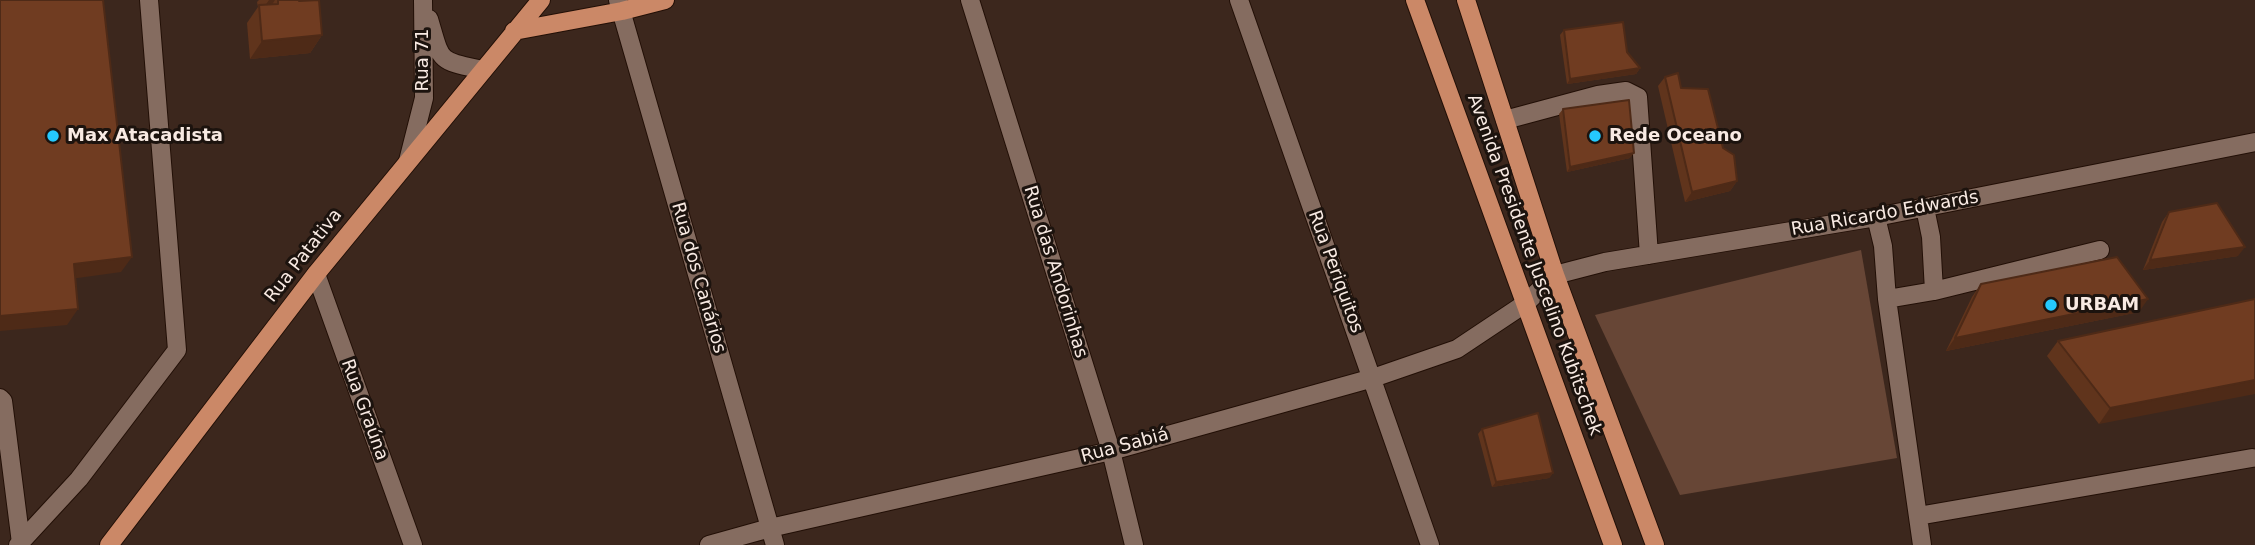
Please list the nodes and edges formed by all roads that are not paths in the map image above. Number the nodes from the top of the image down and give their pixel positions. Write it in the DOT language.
graph roads {
  1 [pos="149,0"];
  2 [pos="423,0"];
  3 [pos="541,0"];
  4 [pos="665,0"];
  5 [pos="970,0"];
  6 [pos="1239,0"];
  7 [pos="1415,0"];
  8 [pos="1466,0"];
  9 [pos="620,5"];
  10 [pos="514,32"];
  11 [pos="483,69"];
  12 [pos="1505,120"];
  13 [pos="2255,142"];
  14 [pos="408,161"];
  15 [pos="1924,208"];
  16 [pos="1876,218"];
  17 [pos="2100,250"];
  18 [pos="1649,255"];
  19 [pos="316,274"];
  20 [pos="1555,275"];
  21 [pos="1934,290"];
  22 [pos="1887,299"];
  23 [pos="1526,303"];
  24 [pos="1373,378"];
  25 [pos="0,398"];
  26 [pos="1111,451"];
  27 [pos="2252,458"];
  28 [pos="1918,516"];
  29 [pos="772,536"];
  30 [pos="114,542"];
  31 [pos="20,544"];
  32 [pos="413,545"];
  33 [pos="709,545"];
  34 [pos="1134,545"];
  35 [pos="1430,545"];
  36 [pos="1613,545"];
  37 [pos="1655,545"];
  38 [pos="1922,545"];
  1 -- 31 [label="street"];
  2 -- 11 [label="street"];
  2 -- 14 [label="street, Rua 71"];
  3 -- 10 [label="main road, Rua Patativa"];
  4 -- 9 [label="main road"];
  5 -- 26 [label="street, Rua das Andorinhas"];
  6 -- 24 [label="street, Rua Periquitos"];
  7 -- 23 [label="main road, Avenida Presidente Juscelino Kubitschek"];
  8 -- 12 [label="main road, Avenida Presidente Juscelino Kubitschek"];
  9 -- 10 [label="main road"];
  9 -- 29 [label="street, Rua dos Canários"];
  10 -- 11 [label="main road, Rua Patativa"];
  11 -- 14 [label="main road, Rua Patativa"];
  12 -- 18 [label="street"];
  12 -- 20 [label="main road, Avenida Presidente Juscelino Kubitschek"];
  13 -- 15 [label="street, Rua Ricardo Edwards"];
  14 -- 19 [label="main road, Rua Patativa"];
  15 -- 16 [label="street, Rua Ricardo Edwards"];
  15 -- 21 [label="street"];
  16 -- 18 [label="street, Rua Ricardo Edwards"];
  16 -- 22 [label="street"];
  17 -- 21 [label="street"];
  18 -- 20 [label="street, Rua Ricardo Edwards"];
  19 -- 30 [label="main road, Rua Patativa"];
  19 -- 32 [label="street, Rua Graúna"];
  20 -- 23 [label="street, Rua Ricardo Edwards"];
  20 -- 37 [label="main road, Avenida Presidente Juscelino Kubitschek"];
  21 -- 22 [label="street"];
  22 -- 28 [label="street"];
  23 -- 24 [label="street, Rua Sabiá"];
  23 -- 36 [label="main road, Avenida Presidente Juscelino Kubitschek"];
  24 -- 26 [label="street, Rua Sabiá"];
  24 -- 35 [label="street, Rua Periquitos"];
  25 -- 31 [label="street"];
  26 -- 29 [label="street, Rua Sabiá"];
  26 -- 34 [label="street, Rua das Andorinhas"];
  27 -- 28 [label="street"];
  28 -- 38 [label="street"];
  29 -- 33 [label="street, Rua Sabiá"];
}
